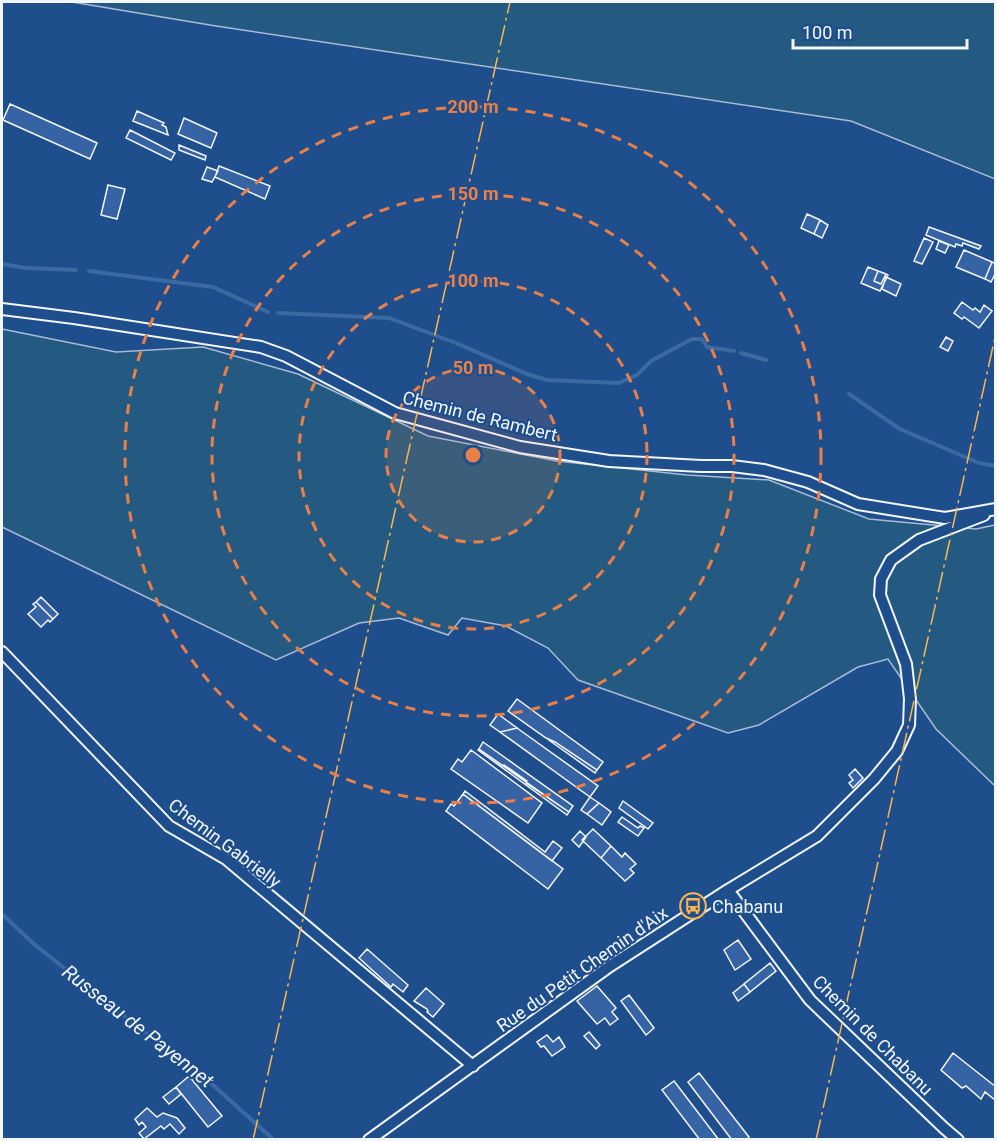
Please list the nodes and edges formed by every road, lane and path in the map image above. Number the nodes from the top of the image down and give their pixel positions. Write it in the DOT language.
graph roads {
  1 [pos="2,309"];
  2 [pos="996,509"];
  3 [pos="2,652"];
  4 [pos="728,890"];
  5 [pos="473,1066"];
  6 [pos="369,1140"];
  7 [pos="958,1140"];
  1 -- 2 [label="street, Chemin de Rambert"];
  2 -- 4 [label="street, Rue du Petit Chemin d'Aix"];
  3 -- 5 [label="street, Chemin Gabrielly"];
  4 -- 5 [label="street, Rue du Petit Chemin d'Aix"];
  4 -- 7 [label="street, Chemin de Chabanu"];
  5 -- 6 [label="street, Rue du Petit Chemin d'Aix"];
}
